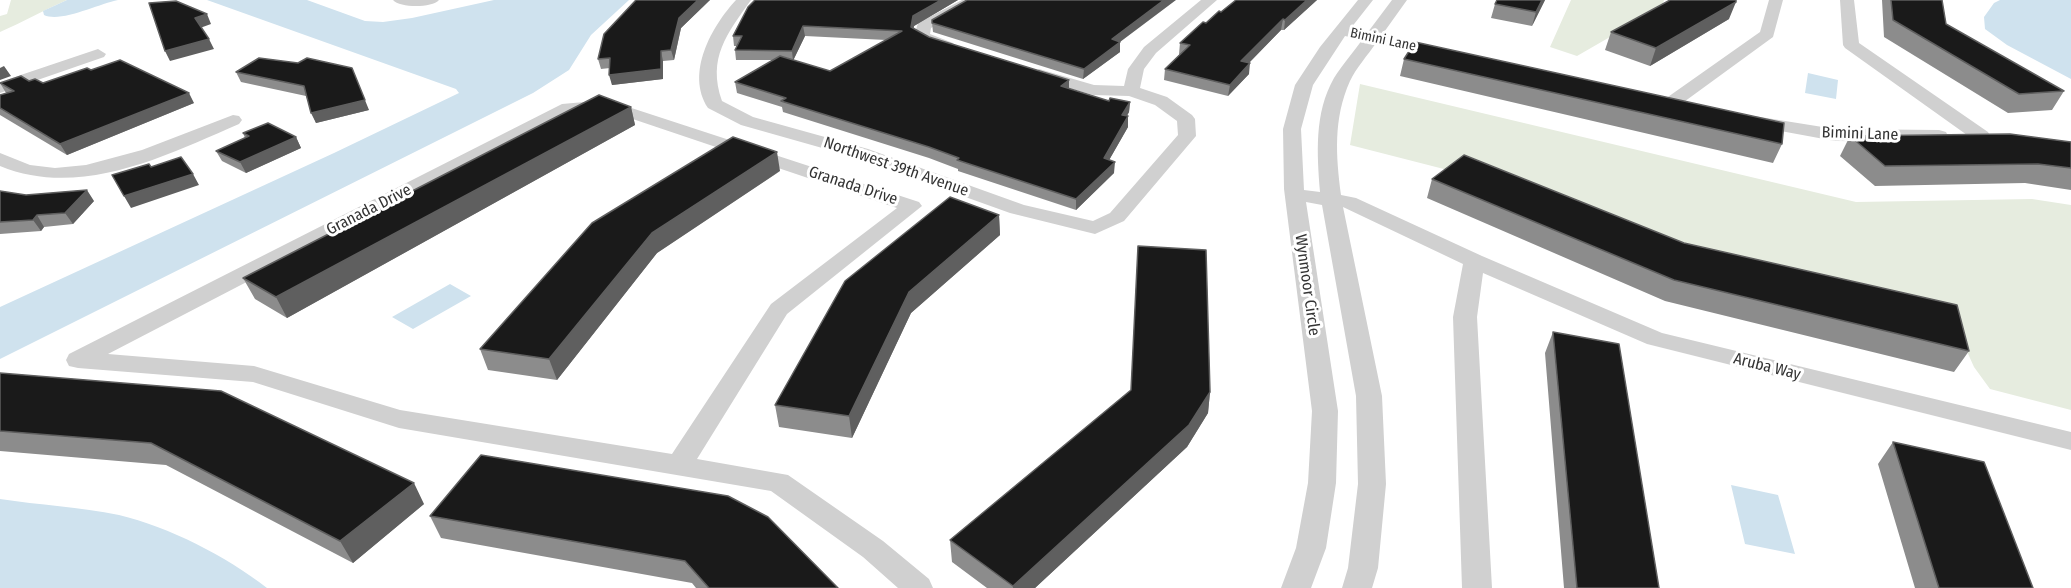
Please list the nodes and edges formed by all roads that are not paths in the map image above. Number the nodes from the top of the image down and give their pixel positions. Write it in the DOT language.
graph roads {
  1 [pos="400,0"];
  2 [pos="432,0"];
  3 [pos="744,0"];
  4 [pos="973,0"];
  5 [pos="1210,0"];
  6 [pos="1366,0"];
  7 [pos="1400,0"];
  8 [pos="1776,0"];
  9 [pos="1847,0"];
  10 [pos="1342,31"];
  11 [pos="1371,38"];
  12 [pos="958,49"];
  13 [pos="98,54"];
  14 [pos="1455,56"];
  15 [pos="1026,70"];
  16 [pos="0,88"];
  17 [pos="1131,91"];
  18 [pos="1692,108"];
  19 [pos="1736,117"];
  20 [pos="233,120"];
  21 [pos="1981,136"];
  22 [pos="2004,139"];
  23 [pos="0,159"];
  24 [pos="1295,195"];
  25 [pos="1331,199"];
  26 [pos="1474,261"];
  27 [pos="2071,441"];
  28 [pos="678,466"];
  29 [pos="918,588"];
  30 [pos="1296,588"];
  31 [pos="1357,588"];
  32 [pos="1478,588"];
  1 -- 2 [label="street"];
  3 -- 17 [label="street, Northwest 39th Avenue"];
  4 -- 12 [label="street"];
  5 -- 17 [label="street"];
  6 -- 10 [label="street, Wynmoor Circle"];
  7 -- 11 [label="street"];
  8 -- 18 [label="street"];
  9 -- 21 [label="street, Bimini Lane"];
  10 -- 11 [label="street, Bimini Lane"];
  10 -- 24 [label="street, Wynmoor Circle"];
  11 -- 14 [label="street, Bimini Lane"];
  11 -- 25 [label="street"];
  13 -- 16 [label="street"];
  15 -- 17 [label="street"];
  19 -- 21 [label="street, Bimini Lane"];
  20 -- 23 [label="street"];
  21 -- 22 [label="street, Bimini Lane"];
  24 -- 25 [label="street, Aruba Way"];
  24 -- 30 [label="street, Wynmoor Circle"];
  25 -- 26 [label="street, Aruba Way"];
  25 -- 31 [label="street"];
  26 -- 27 [label="street, Aruba Way"];
  26 -- 32 [label="street"];
  28 -- 28 [label="street, Granada Drive"];
  28 -- 29 [label="street, Granada Drive"];
}
